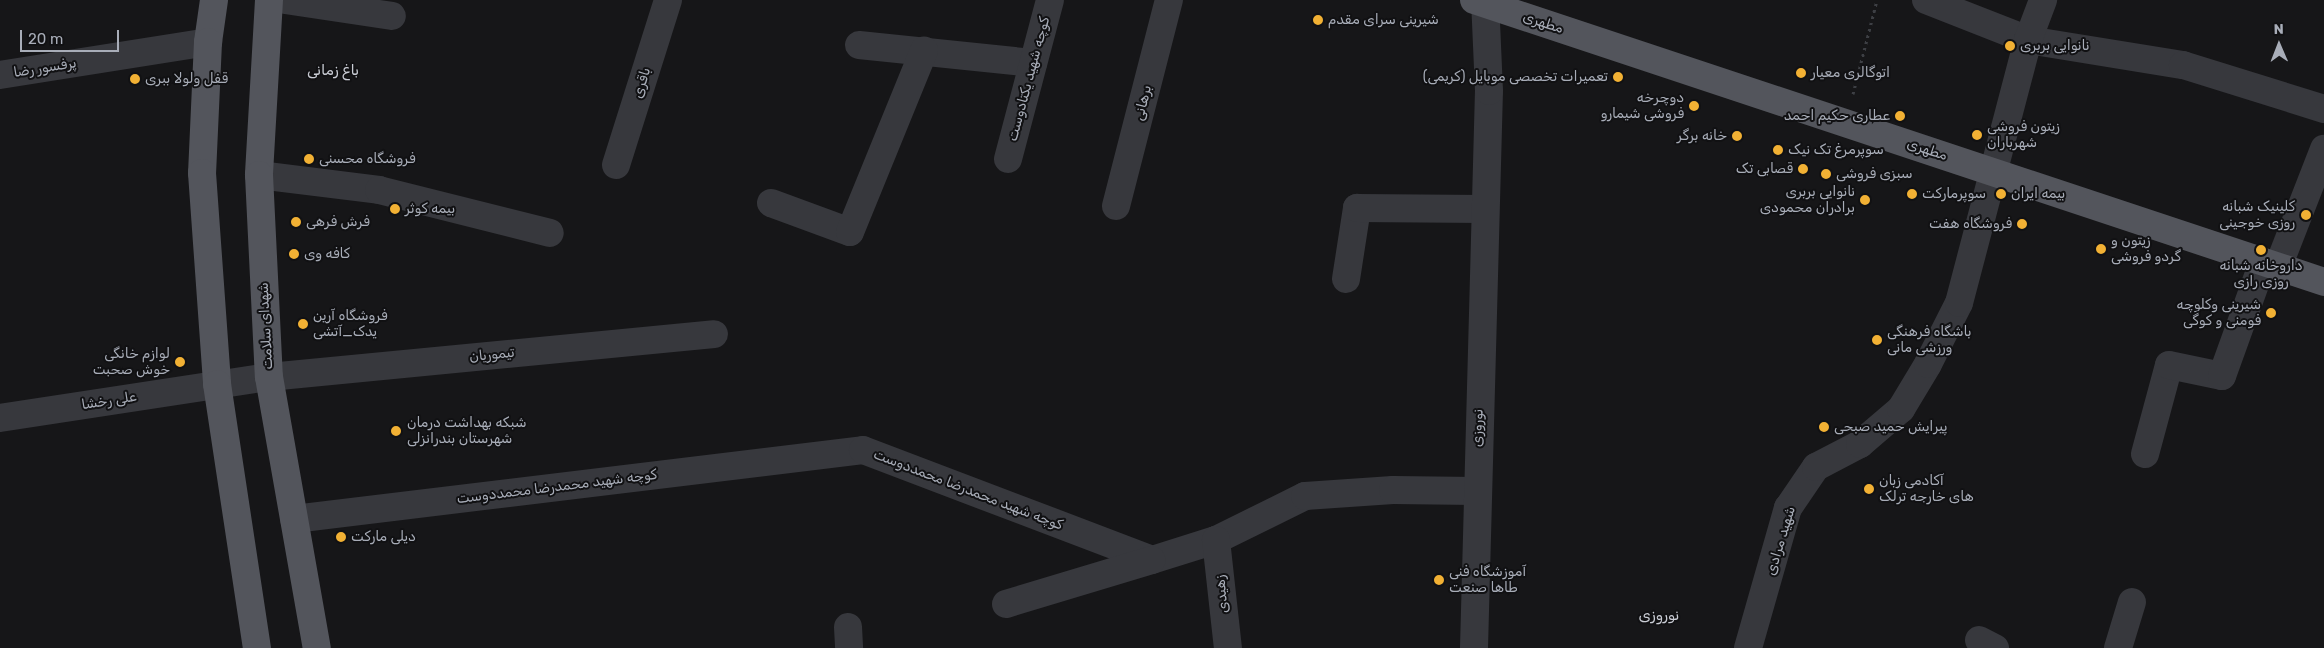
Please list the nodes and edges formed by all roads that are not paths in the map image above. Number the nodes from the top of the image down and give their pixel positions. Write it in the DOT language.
graph roads {
  1 [pos="214,0"];
  2 [pos="269,0"];
  3 [pos="285,0"];
  4 [pos="668,0"];
  5 [pos="1050,0"];
  6 [pos="1169,0"];
  7 [pos="1926,0"];
  8 [pos="2042,0"];
  9 [pos="1481,1"];
  10 [pos="392,16"];
  11 [pos="2028,40"];
  12 [pos="208,42"];
  13 [pos="859,45"];
  14 [pos="924,51"];
  15 [pos="1033,62"];
  16 [pos="0,75"];
  17 [pos="2324,109"];
  18 [pos="2324,149"];
  19 [pos="1008,159"];
  20 [pos="616,165"];
  21 [pos="1994,172"];
  22 [pos="259,175"];
  23 [pos="771,203"];
  24 [pos="1116,206"];
  25 [pos="1485,209"];
  26 [pos="550,233"];
  27 [pos="2270,264"];
  28 [pos="1346,279"];
  29 [pos="2324,282"];
  30 [pos="714,334"];
  31 [pos="269,377"];
  32 [pos="217,384"];
  33 [pos="0,418"];
  34 [pos="2145,454"];
  35 [pos="1476,492"];
  36 [pos="294,519"];
  37 [pos="1216,540"];
  38 [pos="1152,560"];
  39 [pos="2132,602"];
  40 [pos="1006,604"];
  41 [pos="257,648"];
  42 [pos="317,648"];
  43 [pos="1228,648"];
  44 [pos="1474,648"];
  45 [pos="1748,648"];
  46 [pos="2118,648"];
  1 -- 12 [label="main road"];
  2 -- 22 [label="main road, شهدای سلامت"];
  3 -- 10 [label="street"];
  4 -- 20 [label="street, باقری"];
  5 -- 15 [label="street, کوچه شهید یکتادوست"];
  6 -- 24 [label="street, برهانی"];
  7 -- 11 [label="street"];
  8 -- 11 [label="street, شهید مرادی"];
  9 -- 21 [label="main road, مطهری"];
  9 -- 25 [label="street, نوروزی"];
  11 -- 17 [label="street"];
  11 -- 21 [label="street, شهید مرادی"];
  12 -- 16 [label="street, پرفسور رضا"];
  12 -- 32 [label="main road"];
  13 -- 14 [label="street"];
  14 -- 15 [label="street"];
  14 -- 23 [label="street"];
  15 -- 19 [label="street, کوچه شهید یکتادوست"];
  18 -- 27 [label="street"];
  21 -- 27 [label="main road, مطهری"];
  21 -- 45 [label="street, شهید مرادی"];
  22 -- 26 [label="street"];
  22 -- 31 [label="main road, شهدای سلامت"];
  25 -- 28 [label="street"];
  25 -- 35 [label="street, نوروزی"];
  27 -- 29 [label="main road, مطهری"];
  27 -- 34 [label="street"];
  30 -- 31 [label="street, تیموریان"];
  31 -- 32 [label="street, تیموریان"];
  31 -- 36 [label="main road, شهدای سلامت"];
  32 -- 33 [label="street, علی رخشا"];
  32 -- 41 [label="main road"];
  35 -- 37 [label="street"];
  35 -- 44 [label="street, نوروزی"];
  36 -- 38 [label="street, کوچه شهید محمدرضا محمددوست"];
  36 -- 42 [label="main road, شهدای سلامت"];
  37 -- 38 [label="street"];
  37 -- 43 [label="street, زهیدی"];
  38 -- 40 [label="street"];
  39 -- 46 [label="street"];
}
